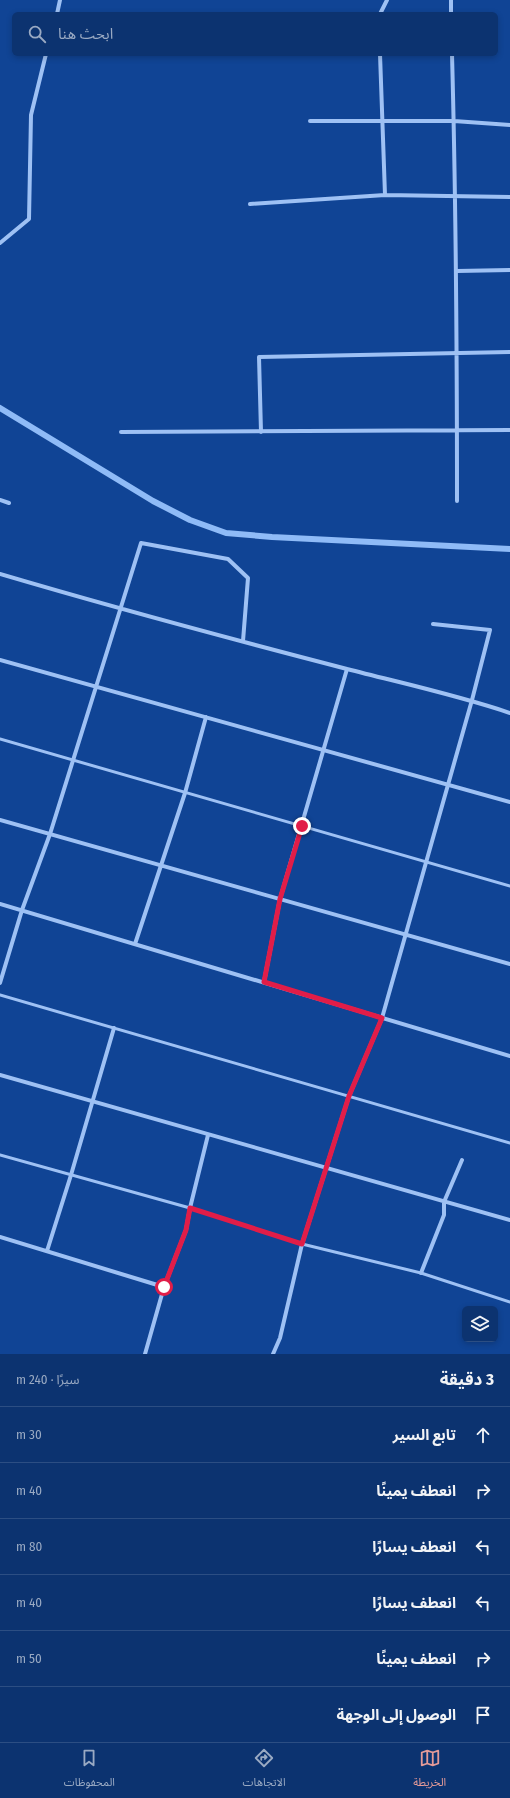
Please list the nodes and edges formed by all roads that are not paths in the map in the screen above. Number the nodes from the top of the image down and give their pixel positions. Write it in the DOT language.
graph roads {
  1 [pos="60,0"];
  2 [pos="387,0"];
  3 [pos="451,0"];
  4 [pos="57,12"];
  5 [pos="381,12"];
  6 [pos="451,12"];
  7 [pos="46,56"];
  8 [pos="380,56"];
  9 [pos="452,56"];
  10 [pos="310,121"];
  11 [pos="381,121"];
  12 [pos="454,121"];
  13 [pos="510,125"];
  14 [pos="385,195"];
  15 [pos="454,197"];
  16 [pos="510,197"];
  17 [pos="250,204"];
  18 [pos="0,243"];
  19 [pos="510,270"];
  20 [pos="457,271"];
  21 [pos="510,352"];
  22 [pos="457,353"];
  23 [pos="457,430"];
  24 [pos="510,430"];
  25 [pos="121,432"];
  26 [pos="261,432"];
  27 [pos="0,500"];
  28 [pos="457,501"];
  29 [pos="9,503"];
  30 [pos="0,574"];
  31 [pos="120,609"];
  32 [pos="433,624"];
  33 [pos="243,641"];
  34 [pos="0,660"];
  35 [pos="347,669"];
  36 [pos="96,687"];
  37 [pos="472,700"];
  38 [pos="510,713"];
  39 [pos="206,717"];
  40 [pos="0,739"];
  41 [pos="323,750"];
  42 [pos="74,761"];
  43 [pos="448,785"];
  44 [pos="185,792"];
  45 [pos="510,802"];
  46 [pos="0,820"];
  47 [pos="302,826"];
  48 [pos="50,834"];
  49 [pos="426,862"];
  50 [pos="162,865"];
  51 [pos="510,886"];
  52 [pos="280,899"];
  53 [pos="0,904"];
  54 [pos="22,910"];
  55 [pos="405,934"];
  56 [pos="135,944"];
  57 [pos="510,964"];
  58 [pos="264,982"];
  59 [pos="0,983"];
  60 [pos="0,995"];
  61 [pos="382,1018"];
  62 [pos="114,1028"];
  63 [pos="510,1056"];
  64 [pos="0,1075"];
  65 [pos="349,1096"];
  66 [pos="92,1101"];
  67 [pos="208,1135"];
  68 [pos="510,1142"];
  69 [pos="0,1155"];
  70 [pos="462,1160"];
  71 [pos="326,1168"];
  72 [pos="71,1175"];
  73 [pos="444,1202"];
  74 [pos="190,1208"];
  75 [pos="510,1220"];
  76 [pos="0,1237"];
  77 [pos="302,1244"];
  78 [pos="47,1251"];
  79 [pos="421,1273"];
  80 [pos="164,1287"];
  81 [pos="510,1302"];
  82 [pos="145,1354"];
  83 [pos="273,1354"];
  1 -- 4 [label="street"];
  2 -- 5 [label="street"];
  3 -- 6 [label="street"];
  7 -- 18 [label="street"];
  8 -- 11 [label="street"];
  9 -- 12 [label="street"];
  10 -- 11 [label="street"];
  11 -- 12 [label="street"];
  11 -- 14 [label="street"];
  12 -- 13 [label="street"];
  12 -- 15 [label="street"];
  14 -- 15 [label="street"];
  14 -- 17 [label="street"];
  15 -- 16 [label="street"];
  15 -- 20 [label="street"];
  19 -- 20 [label="street"];
  20 -- 22 [label="street"];
  21 -- 22 [label="street"];
  22 -- 23 [label="street"];
  22 -- 26 [label="street"];
  23 -- 24 [label="street"];
  23 -- 26 [label="street"];
  23 -- 28 [label="street"];
  25 -- 26 [label="street"];
  27 -- 29 [label="street"];
  30 -- 31 [label="street"];
  31 -- 33 [label="street"];
  31 -- 33 [label="street"];
  31 -- 36 [label="street"];
  32 -- 37 [label="street"];
  33 -- 35 [label="street"];
  34 -- 36 [label="street"];
  35 -- 37 [label="street"];
  35 -- 41 [label="street"];
  36 -- 39 [label="street"];
  36 -- 42 [label="street"];
  37 -- 38 [label="street"];
  37 -- 43 [label="street"];
  39 -- 41 [label="street"];
  39 -- 44 [label="street"];
  40 -- 42 [label="lane"];
  41 -- 43 [label="street"];
  41 -- 47 [label="street"];
  42 -- 44 [label="lane"];
  42 -- 48 [label="street"];
  43 -- 45 [label="street"];
  43 -- 49 [label="street"];
  44 -- 47 [label="lane"];
  44 -- 50 [label="street"];
  46 -- 48 [label="street"];
  47 -- 49 [label="lane"];
  47 -- 52 [label="street"];
  48 -- 50 [label="street"];
  48 -- 54 [label="street"];
  49 -- 51 [label="lane"];
  49 -- 55 [label="street"];
  50 -- 52 [label="street"];
  50 -- 56 [label="street"];
  52 -- 55 [label="street"];
  52 -- 58 [label="street"];
  53 -- 54 [label="street"];
  54 -- 56 [label="street"];
  54 -- 59 [label="street"];
  55 -- 57 [label="street"];
  55 -- 61 [label="street"];
  56 -- 58 [label="street"];
  58 -- 61 [label="street"];
  60 -- 62 [label="lane"];
  61 -- 63 [label="street"];
  61 -- 65 [label="street"];
  62 -- 65 [label="lane"];
  62 -- 66 [label="street"];
  64 -- 66 [label="street"];
  65 -- 68 [label="lane"];
  65 -- 71 [label="street"];
  66 -- 67 [label="street"];
  66 -- 72 [label="street"];
  67 -- 71 [label="street"];
  67 -- 74 [label="street"];
  69 -- 72 [label="lane"];
  70 -- 73 [label="street"];
  71 -- 73 [label="street"];
  71 -- 77 [label="street"];
  72 -- 74 [label="lane"];
  72 -- 78 [label="street"];
  73 -- 75 [label="street"];
  73 -- 79 [label="street"];
  74 -- 77 [label="lane"];
  74 -- 80 [label="street"];
  76 -- 78 [label="street"];
  77 -- 79 [label="lane"];
  77 -- 83 [label="street"];
  78 -- 80 [label="street"];
  79 -- 81 [label="lane"];
  80 -- 82 [label="street"];
}
